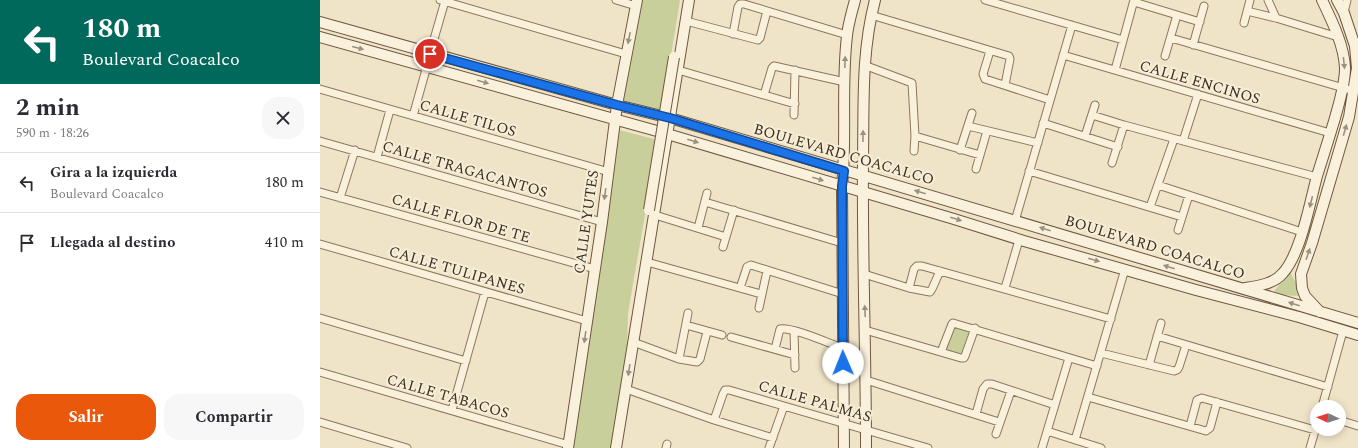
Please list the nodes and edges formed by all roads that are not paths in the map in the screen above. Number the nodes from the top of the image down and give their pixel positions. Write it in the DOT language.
graph roads {
  1 [pos="616,0"];
  2 [pos="683,0"];
  3 [pos="689,0"];
  4 [pos="855,0"];
  5 [pos="875,0"];
  6 [pos="985,0"];
  7 [pos="1250,0"];
  8 [pos="1268,0"];
  9 [pos="1322,0"];
  10 [pos="1337,0"];
  11 [pos="1348,0"];
  12 [pos="443,1"];
  13 [pos="1134,1"];
  14 [pos="636,3"];
  15 [pos="1204,6"];
  16 [pos="767,11"];
  17 [pos="1247,11"];
  18 [pos="1344,13"];
  19 [pos="871,15"];
  20 [pos="1177,15"];
  21 [pos="1276,18"];
  22 [pos="686,21"];
  23 [pos="320,22"];
  24 [pos="1200,22"];
  25 [pos="1244,23"];
  26 [pos="1072,24"];
  27 [pos="734,34"];
  28 [pos="847,35"];
  29 [pos="320,37"];
  30 [pos="1338,37"];
  31 [pos="1171,38"];
  32 [pos="1123,40"];
  33 [pos="1193,45"];
  34 [pos="990,50"];
  35 [pos="430,54"];
  36 [pos="626,54"];
  37 [pos="1063,55"];
  38 [pos="1165,56"];
  39 [pos="1357,58"];
  40 [pos="864,65"];
  41 [pos="427,66"];
  42 [pos="678,70"];
  43 [pos="795,70"];
  44 [pos="1114,70"];
  45 [pos="845,82"];
  46 [pos="1005,85"];
  47 [pos="1342,88"];
  48 [pos="320,90"];
  49 [pos="1354,91"];
  50 [pos="1198,94"];
  51 [pos="764,95"];
  52 [pos="1050,100"];
  53 [pos="795,104"];
  54 [pos="617,105"];
  55 [pos="1095,105"];
  56 [pos="390,110"];
  57 [pos="972,113"];
  58 [pos="794,115"];
  59 [pos="1092,115"];
  60 [pos="413,116"];
  61 [pos="670,118"];
  62 [pos="615,119"];
  63 [pos="1043,123"];
  64 [pos="1124,125"];
  65 [pos="968,126"];
  66 [pos="987,131"];
  67 [pos="1330,133"];
  68 [pos="668,134"];
  69 [pos="915,136"];
  70 [pos="1085,136"];
  71 [pos="1174,139"];
  72 [pos="320,141"];
  73 [pos="1183,141"];
  74 [pos="1038,143"];
  75 [pos="1118,147"];
  76 [pos="356,150"];
  77 [pos="960,150"];
  78 [pos="914,151"];
  79 [pos="980,155"];
  80 [pos="377,157"];
  81 [pos="1112,163"];
  82 [pos="976,169"];
  83 [pos="844,171"];
  84 [pos="1029,171"];
  85 [pos="609,172"];
  86 [pos="863,175"];
  87 [pos="1317,177"];
  88 [pos="1158,184"];
  89 [pos="842,186"];
  90 [pos="320,192"];
  91 [pos="862,192"];
  92 [pos="707,193"];
  93 [pos="1189,195"];
  94 [pos="340,198"];
  95 [pos="705,202"];
  96 [pos="1150,207"];
  97 [pos="734,210"];
  98 [pos="652,213"];
  99 [pos="1182,217"];
  100 [pos="1015,221"];
  101 [pos="602,222"];
  102 [pos="698,228"];
  103 [pos="1178,230"];
  104 [pos="1302,232"];
  105 [pos="726,236"];
  106 [pos="1019,240"];
  107 [pos="842,243"];
  108 [pos="320,244"];
  109 [pos="723,247"];
  110 [pos="647,262"];
  111 [pos="595,269"];
  112 [pos="1125,270"];
  113 [pos="767,271"];
  114 [pos="940,271"];
  115 [pos="864,274"];
  116 [pos="740,288"];
  117 [pos="908,288"];
  118 [pos="1005,288"];
  119 [pos="1243,288"];
  120 [pos="485,292"];
  121 [pos="761,294"];
  122 [pos="843,294"];
  123 [pos="759,308"];
  124 [pos="688,312"];
  125 [pos="1321,313"];
  126 [pos="320,318"];
  127 [pos="1111,319"];
  128 [pos="587,320"];
  129 [pos="1161,323"];
  130 [pos="1358,323"];
  131 [pos="686,325"];
  132 [pos="975,328"];
  133 [pos="865,330"];
  134 [pos="794,331"];
  135 [pos="1344,331"];
  136 [pos="707,332"];
  137 [pos="722,335"];
  138 [pos="1358,335"];
  139 [pos="1157,336"];
  140 [pos="732,337"];
  141 [pos="633,339"];
  142 [pos="1186,345"];
  143 [pos="842,348"];
  144 [pos="775,349"];
  145 [pos="941,352"];
  146 [pos="1101,353"];
  147 [pos="795,355"];
  148 [pos="1069,358"];
  149 [pos="679,359"];
  150 [pos="466,361"];
  151 [pos="1149,365"];
  152 [pos="1097,366"];
  153 [pos="795,368"];
  154 [pos="320,372"];
  155 [pos="866,380"];
  156 [pos="1328,387"];
  157 [pos="626,389"];
  158 [pos="1010,391"];
  159 [pos="1088,397"];
  160 [pos="1324,400"];
  161 [pos="1217,402"];
  162 [pos="1055,405"];
  163 [pos="784,406"];
  164 [pos="452,410"];
  165 [pos="976,414"];
  166 [pos="714,420"];
  167 [pos="320,422"];
  168 [pos="999,422"];
  169 [pos="1346,422"];
  170 [pos="844,424"];
  171 [pos="1310,425"];
  172 [pos="1190,426"];
  173 [pos="1358,426"];
  174 [pos="866,430"];
  175 [pos="1047,431"];
  176 [pos="996,434"];
  177 [pos="1313,436"];
  178 [pos="773,438"];
  179 [pos="1075,440"];
  180 [pos="569,446"];
  181 [pos="407,448"];
  182 [pos="616,448"];
  183 [pos="769,448"];
  184 [pos="844,448"];
  185 [pos="866,448"];
  186 [pos="928,448"];
  187 [pos="1042,448"];
  188 [pos="1101,448"];
  189 [pos="1310,448"];
  1 -- 14 [label="street"];
  2 -- 98 [label="main road, bridge"];
  3 -- 22 [label="main road"];
  4 -- 28 [label="main road"];
  5 -- 19 [label="main road"];
  6 -- 26 [label="street"];
  7 -- 17 [label="street"];
  8 -- 21 [label="street"];
  9 -- 30 [label="main road"];
  10 -- 18 [label="main road"];
  11 -- 18 [label="street"];
  12 -- 35 [label="street"];
  12 -- 36 [label="street"];
  13 -- 20 [label="street"];
  13 -- 32 [label="street"];
  14 -- 36 [label="main road, CALLE YUTES, one-way"];
  15 -- 24 [label="street"];
  16 -- 27 [label="street"];
  16 -- 27 [label="street"];
  16 -- 28 [label="street"];
  17 -- 21 [label="street"];
  17 -- 25 [label="street"];
  18 -- 39 [label="main road"];
  19 -- 34 [label="street"];
  19 -- 40 [label="main road"];
  20 -- 24 [label="street"];
  20 -- 31 [label="street"];
  21 -- 30 [label="street"];
  22 -- 27 [label="street"];
  22 -- 42 [label="main road"];
  23 -- 35 [label="main road, BOULEVARD COACALCO"];
  24 -- 33 [label="street"];
  26 -- 32 [label="street"];
  26 -- 37 [label="street"];
  45 -- 28 [label="main road, one-way"];
  29 -- 41 [label="main road, BOULEVARD COACALCO, one-way"];
  30 -- 47 [label="main road, one-way"];
  31 -- 33 [label="street"];
  31 -- 38 [label="street"];
  32 -- 44 [label="street"];
  33 -- 47 [label="street"];
  34 -- 46 [label="street"];
  34 -- 46 [label="street"];
  35 -- 54 [label="main road, BOULEVARD COACALCO"];
  36 -- 54 [label="main road, CALLE YUTES"];
  37 -- 44 [label="street, CALLE ENCINOS"];
  37 -- 52 [label="street"];
  39 -- 49 [label="main road"];
  40 -- 69 [label="street"];
  86 -- 40 [label="main road, one-way"];
  41 -- 60 [label="street"];
  41 -- 62 [label="main road, BOULEVARD COACALCO, one-way"];
  42 -- 51 [label="street"];
  42 -- 61 [label="main road"];
  43 -- 45 [label="street"];
  43 -- 51 [label="street"];
  43 -- 53 [label="street"];
  44 -- 50 [label="street, CALLE ENCINOS"];
  45 -- 83 [label="main road"];
  46 -- 52 [label="street"];
  47 -- 49 [label="street"];
  47 -- 67 [label="main road"];
  48 -- 56 [label="street, CALLE TILOS"];
  125 -- 49 [label="main road, one-way"];
  50 -- 67 [label="street, CALLE ENCINOS"];
  50 -- 73 [label="street"];
  51 -- 53 [label="street"];
  52 -- 63 [label="street"];
  53 -- 58 [label="street"];
  54 -- 61 [label="main road, BOULEVARD COACALCO"];
  54 -- 62 [label="main road, CALLE YUTES"];
  55 -- 59 [label="street"];
  56 -- 60 [label="street, CALLE TILOS"];
  56 -- 80 [label="street"];
  57 -- 65 [label="street"];
  59 -- 64 [label="street"];
  59 -- 70 [label="street"];
  60 -- 85 [label="street, CALLE TILOS"];
  61 -- 68 [label="main road"];
  61 -- 83 [label="main road, BOULEVARD COACALCO"];
  62 -- 68 [label="main road, BOULEVARD COACALCO"];
  62 -- 85 [label="main road, CALLE YUTES"];
  63 -- 70 [label="street"];
  63 -- 74 [label="street"];
  64 -- 71 [label="street"];
  64 -- 75 [label="street"];
  65 -- 66 [label="street"];
  65 -- 77 [label="street"];
  66 -- 74 [label="street"];
  66 -- 79 [label="street"];
  67 -- 87 [label="main road"];
  68 -- 89 [label="main road, BOULEVARD COACALCO, one-way"];
  68 -- 98 [label="main road"];
  69 -- 77 [label="street"];
  69 -- 78 [label="street"];
  70 -- 75 [label="street"];
  71 -- 73 [label="street"];
  71 -- 88 [label="street"];
  72 -- 76 [label="street, CALLE TRAGACANTOS"];
  73 -- 87 [label="street"];
  74 -- 84 [label="street"];
  75 -- 81 [label="street"];
  76 -- 80 [label="street, CALLE TRAGACANTOS"];
  76 -- 94 [label="street"];
  77 -- 79 [label="street"];
  79 -- 82 [label="street"];
  80 -- 101 [label="street, CALLE TRAGACANTOS"];
  83 -- 86 [label="main road, BOULEVARD COACALCO"];
  83 -- 89 [label="main road"];
  84 -- 96 [label="street"];
  84 -- 100 [label="street"];
  85 -- 101 [label="main road, CALLE YUTES, one-way"];
  86 -- 91 [label="main road"];
  100 -- 86 [label="main road, BOULEVARD COACALCO, one-way"];
  87 -- 104 [label="main road, one-way"];
  88 -- 93 [label="street"];
  88 -- 96 [label="street"];
  89 -- 91 [label="main road, BOULEVARD COACALCO"];
  89 -- 107 [label="main road"];
  90 -- 94 [label="street, CALLE FLOR DE TE"];
  91 -- 106 [label="main road, BOULEVARD COACALCO, one-way"];
  91 -- 115 [label="main road"];
  92 -- 95 [label="street"];
  93 -- 99 [label="street"];
  93 -- 104 [label="street"];
  94 -- 111 [label="street, CALLE FLOR DE TE"];
  95 -- 97 [label="street"];
  95 -- 102 [label="street"];
  96 -- 99 [label="street"];
  97 -- 105 [label="street"];
  97 -- 107 [label="street"];
  98 -- 102 [label="street"];
  98 -- 110 [label="main road"];
  98 -- 141 [label="main road"];
  99 -- 103 [label="street"];
  119 -- 100 [label="main road, BOULEVARD COACALCO, one-way"];
  101 -- 111 [label="main road, CALLE YUTES"];
  102 -- 105 [label="street"];
  104 -- 119 [label="main road"];
  105 -- 109 [label="street"];
  106 -- 112 [label="main road, BOULEVARD COACALCO, one-way"];
  106 -- 118 [label="street"];
  107 -- 122 [label="main road"];
  108 -- 120 [label="street, CALLE TULIPANES"];
  110 -- 116 [label="street"];
  110 -- 141 [label="main road"];
  111 -- 128 [label="main road, CALLE YUTES"];
  112 -- 127 [label="street"];
  112 -- 135 [label="main road, BOULEVARD COACALCO"];
  113 -- 116 [label="street"];
  113 -- 121 [label="street"];
  113 -- 122 [label="street"];
  114 -- 117 [label="street"];
  114 -- 117 [label="street"];
  114 -- 118 [label="street"];
  115 -- 117 [label="street"];
  133 -- 115 [label="main road, one-way"];
  116 -- 121 [label="street"];
  118 -- 127 [label="street"];
  125 -- 119 [label="main road, BOULEVARD COACALCO, one-way"];
  120 -- 128 [label="street, CALLE TULIPANES"];
  120 -- 150 [label="street"];
  121 -- 123 [label="street"];
  122 -- 143 [label="main road"];
  124 -- 131 [label="street"];
  125 -- 130 [label="main road, BOULEVARD COACALCO"];
  126 -- 150 [label="street"];
  127 -- 146 [label="street"];
  128 -- 180 [label="main road, CALLE YUTES, one-way"];
  129 -- 139 [label="street"];
  131 -- 136 [label="street"];
  131 -- 149 [label="street"];
  132 -- 145 [label="street"];
  132 -- 145 [label="street"];
  132 -- 148 [label="street"];
  133 -- 145 [label="street"];
  133 -- 155 [label="main road"];
  134 -- 143 [label="street"];
  134 -- 144 [label="street"];
  134 -- 147 [label="street"];
  135 -- 138 [label="main road, BOULEVARD COACALCO"];
  135 -- 156 [label="street"];
  136 -- 137 [label="street"];
  136 -- 149 [label="street"];
  139 -- 142 [label="street"];
  139 -- 151 [label="street"];
  140 -- 144 [label="street"];
  141 -- 149 [label="street"];
  141 -- 157 [label="main road, one-way"];
  142 -- 151 [label="street"];
  142 -- 156 [label="street"];
  143 -- 170 [label="main road"];
  144 -- 147 [label="street"];
  146 -- 151 [label="street"];
  146 -- 152 [label="street"];
  147 -- 153 [label="street"];
  148 -- 152 [label="street"];
  148 -- 162 [label="street"];
  150 -- 164 [label="street"];
  152 -- 159 [label="street"];
  154 -- 164 [label="street, CALLE TABACOS"];
  155 -- 165 [label="street"];
  155 -- 174 [label="main road"];
  156 -- 160 [label="street"];
  157 -- 166 [label="street"];
  157 -- 182 [label="main road"];
  158 -- 162 [label="street"];
  158 -- 165 [label="street"];
  158 -- 168 [label="street"];
  159 -- 172 [label="street"];
  159 -- 179 [label="street"];
  161 -- 171 [label="street"];
  161 -- 172 [label="street"];
  161 -- 172 [label="street"];
  162 -- 175 [label="street"];
  163 -- 166 [label="street, CALLE PALMAS"];
  163 -- 170 [label="street, CALLE PALMAS"];
  163 -- 178 [label="street"];
  164 -- 180 [label="street, CALLE TABACOS"];
  165 -- 168 [label="street"];
  166 -- 178 [label="street"];
  167 -- 181 [label="street"];
  168 -- 176 [label="street"];
  169 -- 173 [label="street"];
  170 -- 174 [label="street, CALLE PALMAS"];
  170 -- 184 [label="main road"];
  174 -- 185 [label="main road"];
  174 -- 186 [label="street, CALLE PALMAS"];
  175 -- 179 [label="street"];
  175 -- 187 [label="street"];
  177 -- 189 [label="street"];
  178 -- 183 [label="street"];
  179 -- 188 [label="street"];
}
